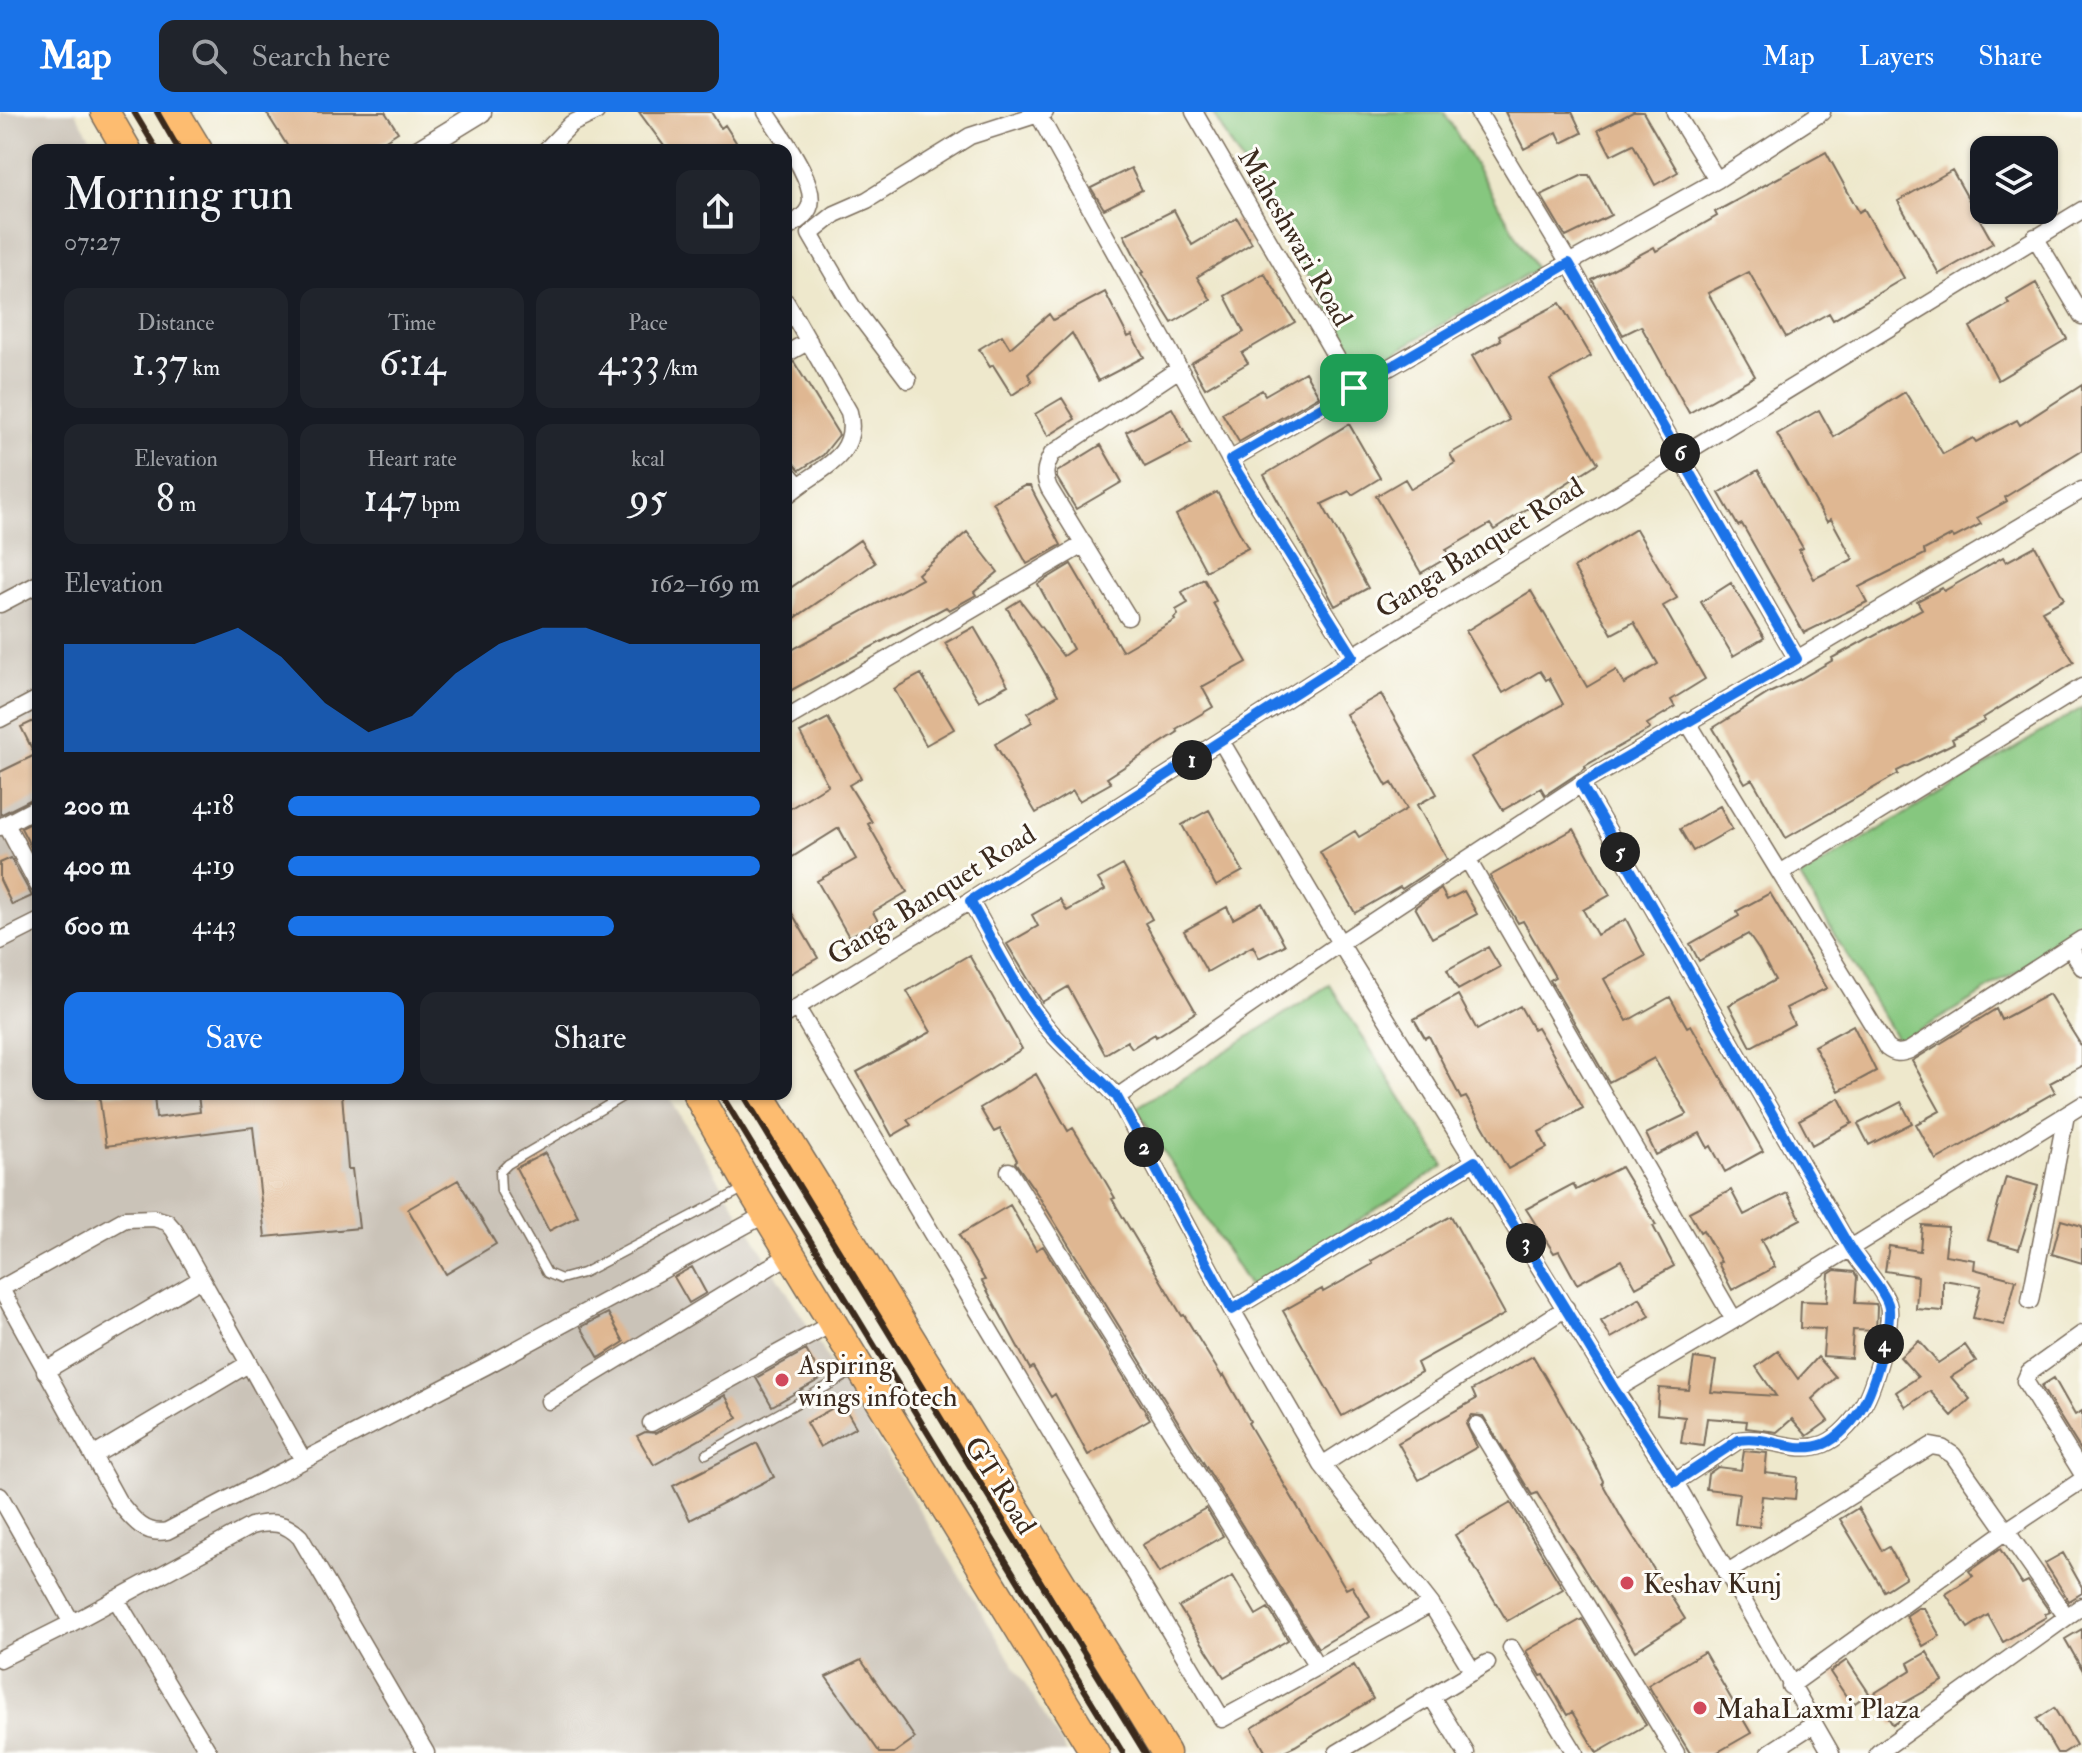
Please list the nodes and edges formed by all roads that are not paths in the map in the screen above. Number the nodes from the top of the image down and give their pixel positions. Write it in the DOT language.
graph roads {
  1 [pos="105,112"];
  2 [pos="175,112"];
  3 [pos="481,112"];
  4 [pos="596,112"];
  5 [pos="766,112"];
  6 [pos="1194,112"];
  7 [pos="1478,112"];
  8 [pos="1675,112"];
  9 [pos="1822,112"];
  10 [pos="1040,113"];
  11 [pos="568,118"];
  12 [pos="124,144"];
  13 [pos="194,144"];
  14 [pos="429,144"];
  15 [pos="550,144"];
  16 [pos="786,144"];
  17 [pos="792,154"];
  18 [pos="1717,180"];
  19 [pos="2082,210"];
  20 [pos="792,224"];
  21 [pos="2035,237"];
  22 [pos="1569,263"];
  23 [pos="792,312"];
  24 [pos="2082,316"];
  25 [pos="809,341"];
  26 [pos="792,351"];
  27 [pos="1179,369"];
  28 [pos="908,380"];
  29 [pos="1354,388"];
  30 [pos="1681,454"];
  31 [pos="1230,460"];
  32 [pos="2082,490"];
  33 [pos="793,491"];
  34 [pos="1084,544"];
  35 [pos="32,587"];
  36 [pos="0,604"];
  37 [pos="1128,617"];
  38 [pos="1353,656"];
  39 [pos="1797,659"];
  40 [pos="2082,687"];
  41 [pos="32,702"];
  42 [pos="792,715"];
  43 [pos="0,719"];
  44 [pos="1687,721"];
  45 [pos="1221,741"];
  46 [pos="1581,784"];
  47 [pos="32,810"];
  48 [pos="3,825"];
  49 [pos="1468,860"];
  50 [pos="1780,873"];
  51 [pos="32,875"];
  52 [pos="970,901"];
  53 [pos="32,925"];
  54 [pos="0,941"];
  55 [pos="1340,943"];
  56 [pos="2076,943"];
  57 [pos="2082,967"];
  58 [pos="792,1010"];
  59 [pos="792,1013"];
  60 [pos="1117,1097"];
  61 [pos="617,1100"];
  62 [pos="700,1100"];
  63 [pos="764,1100"];
  64 [pos="2082,1105"];
  65 [pos="2066,1115"];
  66 [pos="1475,1161"];
  67 [pos="1009,1171"];
  68 [pos="749,1186"];
  69 [pos="766,1214"];
  70 [pos="1850,1248"];
  71 [pos="791,1254"];
  72 [pos="201,1279"];
  73 [pos="0,1289"];
  74 [pos="2030,1301"];
  75 [pos="1566,1308"];
  76 [pos="1232,1310"];
  77 [pos="1734,1320"];
  78 [pos="833,1323"];
  79 [pos="2082,1334"];
  80 [pos="248,1364"];
  81 [pos="860,1368"];
  82 [pos="45,1371"];
  83 [pos="1615,1390"];
  84 [pos="549,1401"];
  85 [pos="651,1423"];
  86 [pos="1477,1425"];
  87 [pos="706,1454"];
  88 [pos="93,1456"];
  89 [pos="303,1460"];
  90 [pos="1322,1465"];
  91 [pos="2082,1473"];
  92 [pos="2082,1480"];
  93 [pos="1675,1482"];
  94 [pos="0,1496"];
  95 [pos="2006,1531"];
  96 [pos="1726,1573"];
  97 [pos="116,1599"];
  98 [pos="1431,1604"];
  99 [pos="2082,1606"];
  100 [pos="2066,1616"];
  101 [pos="72,1623"];
  102 [pos="1511,1648"];
  103 [pos="0,1659"];
  104 [pos="1317,1666"];
  105 [pos="1790,1686"];
  106 [pos="1431,1696"];
  107 [pos="1814,1724"];
  108 [pos="209,1753"];
  109 [pos="426,1753"];
  110 [pos="1095,1753"];
  111 [pos="1166,1753"];
  112 [pos="1338,1753"];
  113 [pos="1466,1753"];
  114 [pos="1575,1753"];
  115 [pos="1676,1753"];
  116 [pos="1769,1753"];
  117 [pos="1831,1753"];
  118 [pos="1878,1753"];
  1 -- 12 [label="highway"];
  2 -- 13 [label="highway"];
  3 -- 14 [label="street"];
  4 -- 11 [label="street"];
  5 -- 16 [label="street"];
  6 -- 29 [label="street, Maheshwari Road"];
  7 -- 22 [label="street"];
  8 -- 18 [label="street"];
  9 -- 18 [label="street"];
  10 -- 27 [label="street"];
  10 -- 28 [label="street"];
  11 -- 15 [label="street"];
  17 -- 20 [label="street"];
  18 -- 22 [label="street"];
  19 -- 21 [label="street, Ganga Banquet Road"];
  21 -- 24 [label="street"];
  21 -- 30 [label="street, Ganga Banquet Road"];
  22 -- 29 [label="street"];
  22 -- 30 [label="street"];
  23 -- 25 [label="street"];
  25 -- 26 [label="street"];
  25 -- 33 [label="street"];
  27 -- 31 [label="street"];
  27 -- 34 [label="street"];
  29 -- 31 [label="street"];
  30 -- 38 [label="street, Ganga Banquet Road"];
  30 -- 39 [label="street"];
  31 -- 38 [label="street"];
  32 -- 39 [label="street"];
  34 -- 37 [label="street"];
  34 -- 42 [label="street"];
  35 -- 36 [label="street"];
  38 -- 45 [label="street, Ganga Banquet Road"];
  39 -- 44 [label="street"];
  40 -- 50 [label="street"];
  41 -- 43 [label="street"];
  44 -- 46 [label="street"];
  44 -- 50 [label="street"];
  45 -- 52 [label="street, Ganga Banquet Road"];
  45 -- 55 [label="street"];
  46 -- 49 [label="street"];
  46 -- 70 [label="street"];
  47 -- 48 [label="street"];
  48 -- 51 [label="street"];
  49 -- 55 [label="street"];
  49 -- 77 [label="street"];
  50 -- 56 [label="street"];
  52 -- 58 [label="street, Ganga Banquet Road"];
  52 -- 60 [label="street"];
  53 -- 54 [label="street"];
  55 -- 60 [label="street"];
  55 -- 66 [label="street"];
  56 -- 57 [label="street"];
  59 -- 104 [label="street"];
  60 -- 76 [label="street"];
  61 -- 68 [label="lane"];
  62 -- 68 [label="highway, GT Road"];
  63 -- 111 [label="highway, GT Road"];
  64 -- 65 [label="street"];
  65 -- 70 [label="street"];
  65 -- 74 [label="street"];
  66 -- 75 [label="street"];
  66 -- 76 [label="street"];
  67 -- 104 [label="street"];
  68 -- 69 [label="highway, GT Road"];
  69 -- 71 [label="highway, GT Road"];
  69 -- 89 [label="street"];
  70 -- 77 [label="street"];
  70 -- 93 [label="street"];
  71 -- 78 [label="highway, GT Road"];
  71 -- 84 [label="street"];
  72 -- 73 [label="street"];
  72 -- 80 [label="street"];
  72 -- 82 [label="street"];
  73 -- 82 [label="street"];
  75 -- 83 [label="street"];
  75 -- 90 [label="street"];
  76 -- 90 [label="street"];
  77 -- 83 [label="street"];
  78 -- 81 [label="highway, GT Road"];
  78 -- 85 [label="street"];
  79 -- 91 [label="street"];
  80 -- 88 [label="street"];
  80 -- 89 [label="street"];
  81 -- 87 [label="lane"];
  81 -- 110 [label="highway, GT Road"];
  82 -- 88 [label="street"];
  83 -- 93 [label="street"];
  86 -- 115 [label="street"];
  88 -- 89 [label="street"];
  90 -- 98 [label="street"];
  92 -- 95 [label="street"];
  93 -- 96 [label="street"];
  94 -- 101 [label="street"];
  95 -- 96 [label="street"];
  95 -- 100 [label="street"];
  95 -- 105 [label="street"];
  96 -- 105 [label="street"];
  97 -- 101 [label="street"];
  97 -- 108 [label="street"];
  97 -- 109 [label="street"];
  98 -- 104 [label="street"];
  98 -- 106 [label="street"];
  99 -- 100 [label="street"];
  100 -- 118 [label="street"];
  101 -- 103 [label="street"];
  102 -- 114 [label="street"];
  105 -- 107 [label="street"];
  106 -- 112 [label="street"];
  106 -- 113 [label="street"];
  107 -- 116 [label="street"];
  107 -- 117 [label="street"];
}
